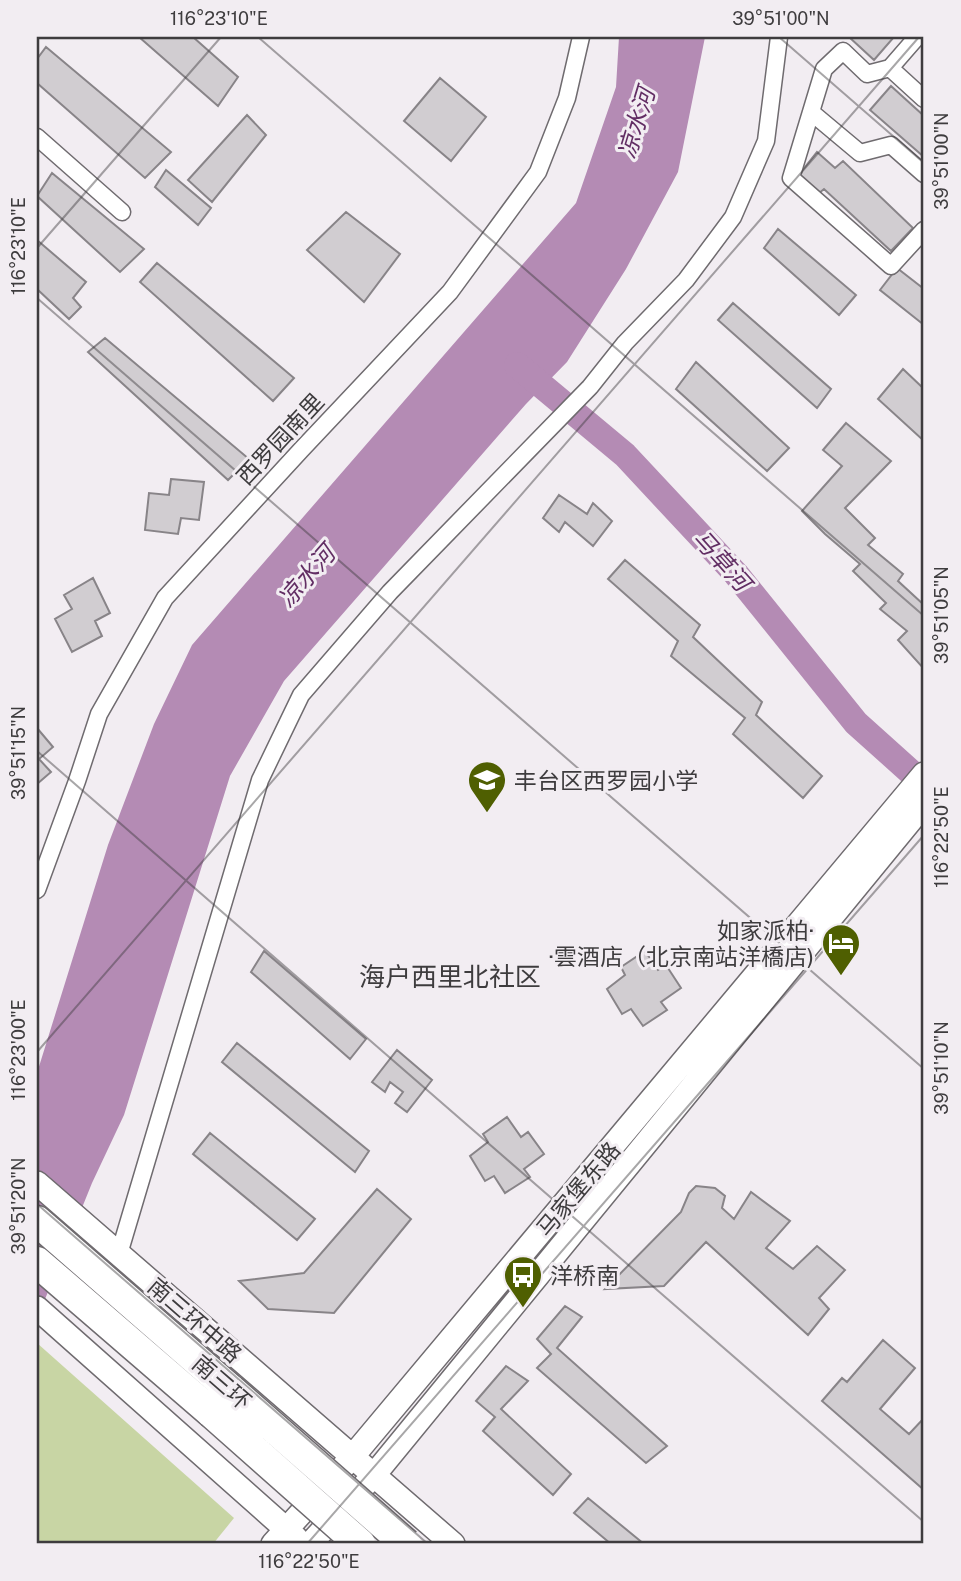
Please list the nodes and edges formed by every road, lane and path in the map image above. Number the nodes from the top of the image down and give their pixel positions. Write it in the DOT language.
graph roads {
  1 [pos="581,37"];
  2 [pos="779,37"];
  3 [pos="917,37"];
  4 [pos="890,68"];
  5 [pos="924,99"];
  6 [pos="811,112"];
  7 [pos="37,137"];
  8 [pos="924,174"];
  9 [pos="122,212"];
  10 [pos="924,230"];
  11 [pos="924,774"];
  12 [pos="924,804"];
  13 [pos="883,839"];
  14 [pos="37,890"];
  15 [pos="37,1183"];
  16 [pos="37,1221"];
  17 [pos="119,1254"];
  18 [pos="37,1262"];
  19 [pos="37,1308"];
  20 [pos="273,1387"];
  21 [pos="353,1456"];
  22 [pos="210,1460"];
  23 [pos="374,1475"];
  24 [pos="288,1539"];
  25 [pos="310,1544"];
  26 [pos="360,1544"];
  27 [pos="406,1544"];
  28 [pos="453,1544"];
  1 -- 14 [label="street, 西罗园南里"];
  2 -- 17 [label="street"];
  3 -- 4 [label="street"];
  4 -- 5 [label="street"];
  4 -- 6 [label="street"];
  6 -- 8 [label="street"];
  6 -- 10 [label="street"];
  7 -- 9 [label="street"];
  11 -- 13 [label="main road"];
  12 -- 13 [label="main road"];
  13 -- 21 [label="main road, 马家堡东路"];
  13 -- 23 [label="main road, 马家堡东路"];
  15 -- 17 [label="main road, 南三环中路"];
  16 -- 27 [label="highway, 南三环, bridge"];
  17 -- 20 [label="main road, 南三环中路"];
  18 -- 26 [label="highway, 南三环, bridge"];
  19 -- 22 [label="main road"];
  20 -- 21 [label="main road, 南三环中路"];
  20 -- 22 [label="main road"];
  21 -- 23 [label="main road, 南三环中路"];
  21 -- 24 [label="main road, 马家堡东路"];
  22 -- 24 [label="main road"];
  23 -- 25 [label="main road, 马家堡东路"];
  23 -- 28 [label="main road, 南三环中路"];
}
